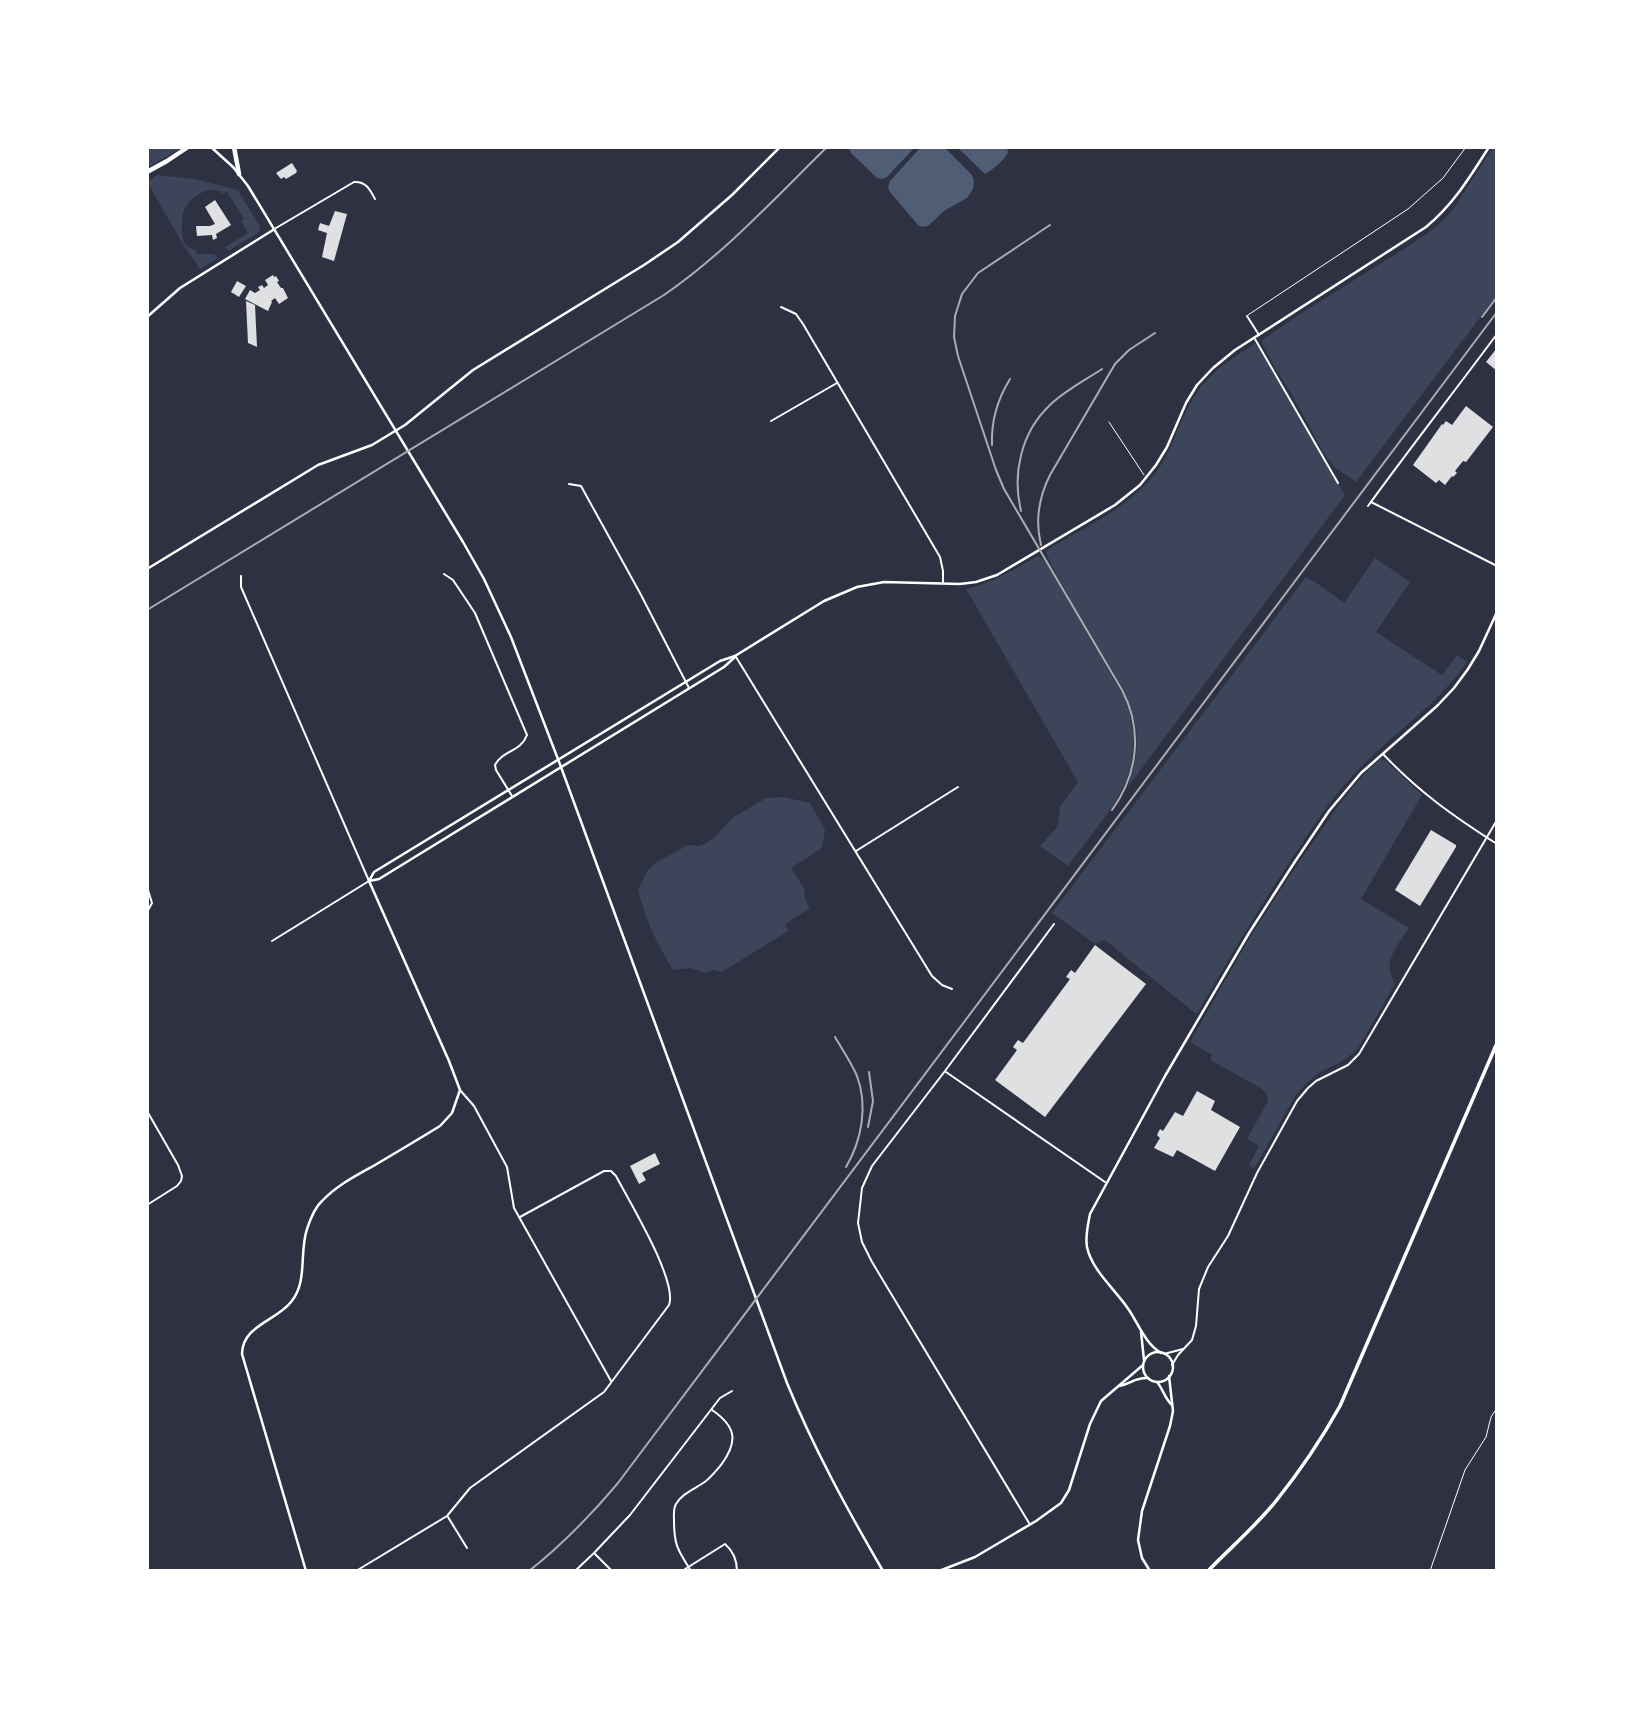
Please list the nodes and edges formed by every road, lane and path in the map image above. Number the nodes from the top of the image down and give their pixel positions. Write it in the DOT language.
graph roads {
  1 [pos="188,147"];
  2 [pos="211,147"];
  3 [pos="234,147"];
  4 [pos="780,147"];
  5 [pos="1466,147"];
  6 [pos="1489,147"];
  7 [pos="147,172"];
  8 [pos="239,174"];
  9 [pos="375,200"];
  10 [pos="275,229"];
  11 [pos="781,307"];
  12 [pos="1247,316"];
  13 [pos="147,317"];
  14 [pos="1497,334"];
  15 [pos="1257,337"];
  16 [pos="838,383"];
  17 [pos="771,421"];
  18 [pos="1109,422"];
  19 [pos="1146,478"];
  20 [pos="1338,483"];
  21 [pos="569,484"];
  22 [pos="1371,502"];
  23 [pos="1368,506"];
  24 [pos="1497,566"];
  25 [pos="147,569"];
  26 [pos="444,574"];
  27 [pos="241,576"];
  28 [pos="942,584"];
  29 [pos="1497,612"];
  30 [pos="735,656"];
  31 [pos="686,681"];
  32 [pos="690,689"];
  33 [pos="1382,753"];
  34 [pos="558,760"];
  35 [pos="561,767"];
  36 [pos="958,787"];
  37 [pos="508,790"];
  38 [pos="512,797"];
  39 [pos="1497,820"];
  40 [pos="1487,838"];
  41 [pos="1497,844"];
  42 [pos="855,851"];
  43 [pos="369,881"];
  44 [pos="147,887"];
  45 [pos="147,912"];
  46 [pos="1054,923"];
  47 [pos="272,941"];
  48 [pos="952,989"];
  49 [pos="1497,1043"];
  50 [pos="945,1071"];
  51 [pos="460,1090"];
  52 [pos="147,1111"];
  53 [pos="1107,1183"];
  54 [pos="147,1205"];
  55 [pos="520,1217"];
  56 [pos="1141,1332"];
  57 [pos="1184,1348"];
  58 [pos="1162,1354"];
  59 [pos="1144,1363"];
  60 [pos="1172,1365"];
  61 [pos="1169,1376"];
  62 [pos="1148,1378"];
  63 [pos="612,1382"];
  64 [pos="1157,1382"];
  65 [pos="1119,1386"];
  66 [pos="732,1391"];
  67 [pos="1172,1405"];
  68 [pos="1497,1408"];
  69 [pos="711,1409"];
  70 [pos="447,1516"];
  71 [pos="1030,1524"];
  72 [pos="467,1548"];
  73 [pos="594,1553"];
  74 [pos="690,1569"];
  75 [pos="306,1571"];
  76 [pos="356,1571"];
  77 [pos="575,1571"];
  78 [pos="612,1571"];
  79 [pos="682,1571"];
  80 [pos="737,1571"];
  81 [pos="883,1571"];
  82 [pos="939,1571"];
  83 [pos="1150,1571"];
  84 [pos="1208,1571"];
  85 [pos="1430,1571"];
  1 -- 7 [label="highway"];
  2 -- 8 [label="street"];
  3 -- 8 [label="highway"];
  4 -- 25 [label="street"];
  5 -- 12 [label="lane"];
  6 -- 15 [label="street"];
  8 -- 10 [label="street"];
  9 -- 10 [label="street"];
  10 -- 13 [label="street"];
  10 -- 34 [label="street"];
  11 -- 16 [label="street"];
  12 -- 15 [label="street"];
  14 -- 22 [label="street"];
  15 -- 19 [label="street"];
  15 -- 20 [label="street"];
  16 -- 17 [label="street"];
  16 -- 28 [label="street"];
  18 -- 19 [label="lane"];
  19 -- 28 [label="street"];
  21 -- 31 [label="street"];
  22 -- 23 [label="street"];
  22 -- 24 [label="street"];
  26 -- 37 [label="street"];
  27 -- 43 [label="street"];
  28 -- 30 [label="street"];
  29 -- 33 [label="street"];
  30 -- 31 [label="street"];
  30 -- 32 [label="street"];
  30 -- 42 [label="street"];
  31 -- 32 [label="street"];
  31 -- 34 [label="street"];
  32 -- 35 [label="street"];
  33 -- 40 [label="street"];
  33 -- 53 [label="street"];
  34 -- 35 [label="street"];
  34 -- 37 [label="street"];
  35 -- 38 [label="street"];
  35 -- 81 [label="street"];
  36 -- 42 [label="street"];
  37 -- 38 [label="street"];
  37 -- 43 [label="street"];
  38 -- 43 [label="street"];
  39 -- 40 [label="street"];
  40 -- 41 [label="street"];
  40 -- 57 [label="street"];
  42 -- 48 [label="street"];
  43 -- 47 [label="street"];
  43 -- 51 [label="street"];
  44 -- 45 [label="street"];
  46 -- 50 [label="street"];
  49 -- 84 [label="main road"];
  50 -- 53 [label="street"];
  50 -- 71 [label="street"];
  51 -- 55 [label="street"];
  51 -- 75 [label="street"];
  52 -- 54 [label="street"];
  53 -- 56 [label="street"];
  55 -- 63 [label="street"];
  55 -- 63 [label="street"];
  56 -- 58 [label="street"];
  56 -- 59 [label="street"];
  57 -- 58 [label="street"];
  57 -- 60 [label="street"];
  58 -- 59 [label="street"];
  58 -- 60 [label="street"];
  59 -- 62 [label="street"];
  59 -- 65 [label="street"];
  60 -- 61 [label="street"];
  61 -- 64 [label="street"];
  61 -- 67 [label="street"];
  62 -- 64 [label="street"];
  62 -- 65 [label="street"];
  63 -- 70 [label="street"];
  64 -- 67 [label="street"];
  65 -- 71 [label="street"];
  66 -- 69 [label="street"];
  67 -- 83 [label="street"];
  68 -- 85 [label="path"];
  69 -- 73 [label="street"];
  69 -- 74 [label="street"];
  70 -- 72 [label="street"];
  70 -- 76 [label="street"];
  71 -- 82 [label="street"];
  73 -- 77 [label="street"];
  73 -- 78 [label="street"];
  74 -- 79 [label="street"];
  74 -- 80 [label="street"];
}
